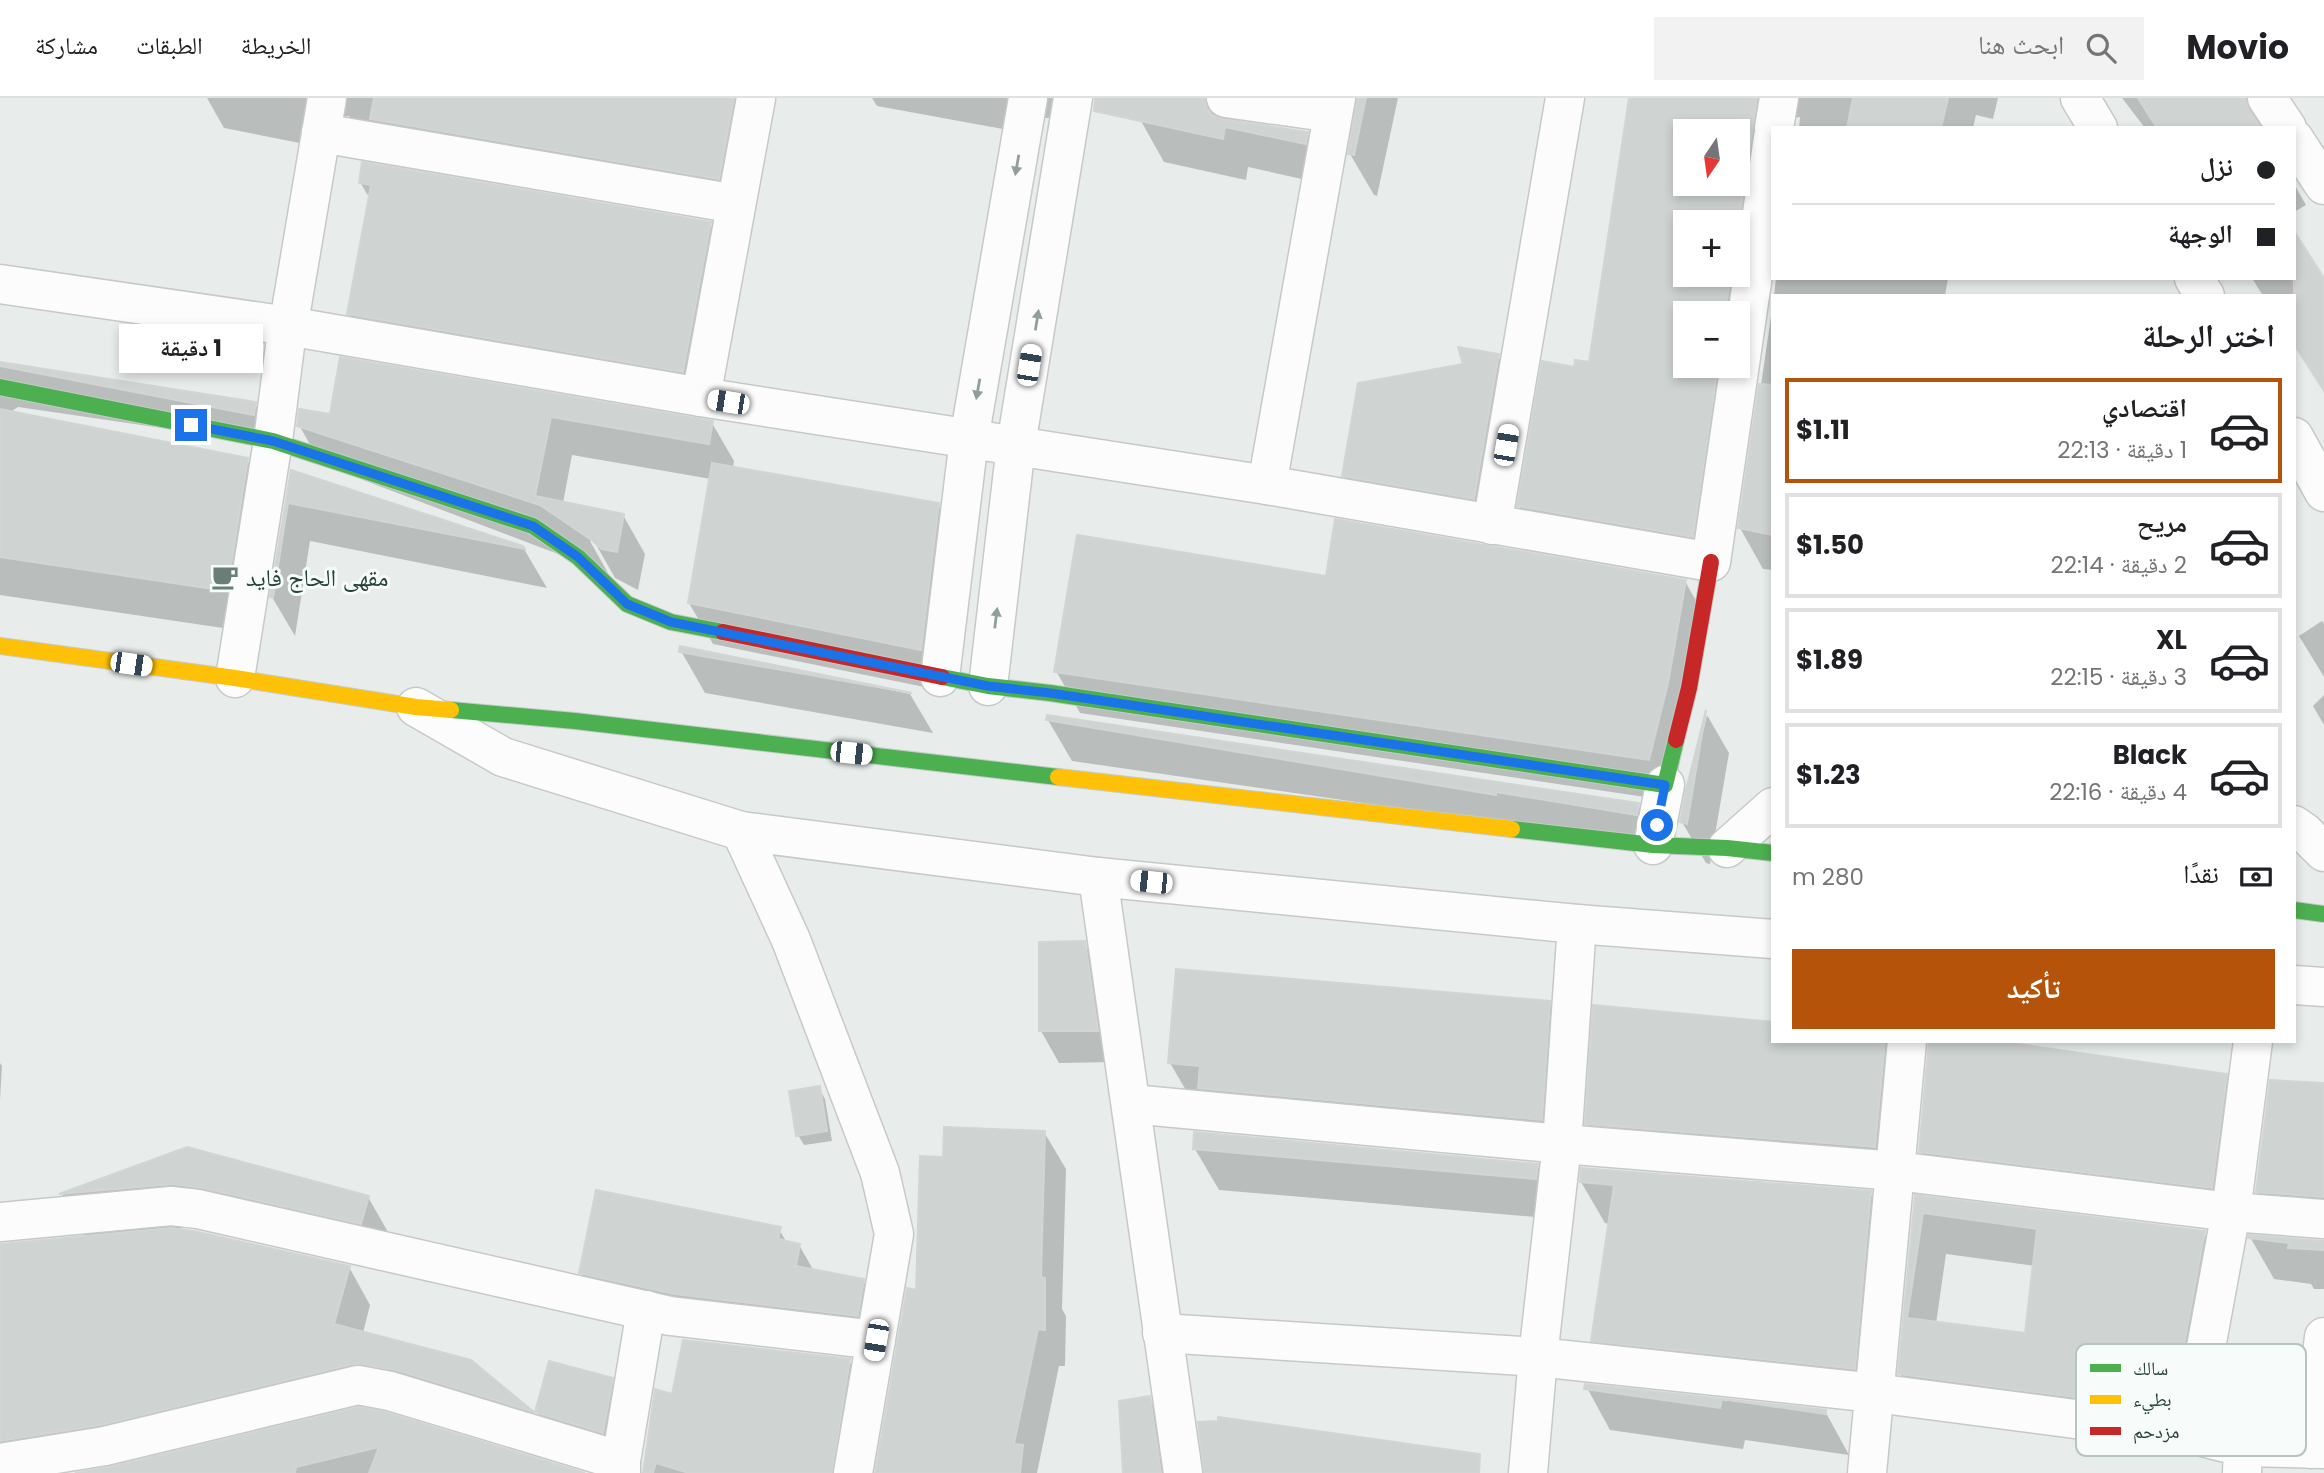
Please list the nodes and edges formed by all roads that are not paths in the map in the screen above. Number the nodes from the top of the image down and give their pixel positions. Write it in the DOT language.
graph roads {
  1 [pos="756,98"];
  2 [pos="1028,98"];
  3 [pos="1073,98"];
  4 [pos="1226,98"];
  5 [pos="1564,98"];
  6 [pos="1779,98"];
  7 [pos="2080,98"];
  8 [pos="2267,98"];
  9 [pos="1335,106"];
  10 [pos="324,116"];
  11 [pos="1774,126"];
  12 [pos="2097,126"];
  13 [pos="2286,126"];
  14 [pos="2296,142"];
  15 [pos="1771,152"];
  16 [pos="2324,185"];
  17 [pos="736,204"];
  18 [pos="0,284"];
  19 [pos="288,326"];
  20 [pos="0,387"];
  21 [pos="701,397"];
  22 [pos="970,439"];
  23 [pos="273,441"];
  24 [pos="2296,441"];
  25 [pos="1016,445"];
  26 [pos="1267,485"];
  27 [pos="2324,492"];
  28 [pos="1492,525"];
  29 [pos="1711,562"];
  30 [pos="0,646"];
  31 [pos="940,677"];
  32 [pos="235,678"];
  33 [pos="988,686"];
  34 [pos="416,707"];
  35 [pos="1665,785"];
  36 [pos="1771,809"];
  37 [pos="2296,826"];
  38 [pos="741,831"];
  39 [pos="1653,845"];
  40 [pos="1727,848"];
  41 [pos="2324,852"];
  42 [pos="1771,853"];
  43 [pos="1098,877"];
  44 [pos="2296,910"];
  45 [pos="2324,914"];
  46 [pos="1577,923"];
  47 [pos="1771,939"];
  48 [pos="2296,985"];
  49 [pos="2324,987"];
  50 [pos="1907,1043"];
  51 [pos="2253,1043"];
  52 [pos="1131,1104"];
  53 [pos="1562,1144"];
  54 [pos="1896,1171"];
  55 [pos="2231,1212"];
  56 [pos="2324,1219"];
  57 [pos="0,1222"];
  58 [pos="646,1310"];
  59 [pos="1162,1333"];
  60 [pos="2324,1337"];
  61 [pos="876,1340"];
  62 [pos="2206,1344"];
  63 [pos="1538,1357"];
  64 [pos="1875,1393"];
  65 [pos="2076,1419"];
  66 [pos="2317,1449"];
  67 [pos="2270,1456"];
  68 [pos="2243,1460"];
  69 [pos="0,1463"];
  70 [pos="621,1467"];
  71 [pos="853,1473"];
  72 [pos="1183,1473"];
  73 [pos="1528,1473"];
  74 [pos="1867,1473"];
  1 -- 17 [label="street"];
  2 -- 22 [label="street, one-way"];
  25 -- 3 [label="street, one-way"];
  4 -- 9 [label="street"];
  5 -- 28 [label="street"];
  6 -- 11 [label="street"];
  7 -- 12 [label="street"];
  8 -- 13 [label="street"];
  9 -- 26 [label="street"];
  10 -- 17 [label="street"];
  10 -- 19 [label="street"];
  14 -- 16 [label="street"];
  15 -- 29 [label="street"];
  17 -- 21 [label="street"];
  18 -- 19 [label="street"];
  19 -- 21 [label="street"];
  19 -- 23 [label="street"];
  20 -- 23 [label="street"];
  21 -- 22 [label="street"];
  22 -- 25 [label="street"];
  22 -- 31 [label="street"];
  23 -- 31 [label="street"];
  23 -- 32 [label="street"];
  24 -- 27 [label="street"];
  25 -- 26 [label="street"];
  33 -- 25 [label="street, one-way"];
  26 -- 28 [label="street"];
  28 -- 29 [label="street"];
  29 -- 35 [label="street"];
  30 -- 32 [label="street"];
  31 -- 33 [label="street"];
  32 -- 34 [label="street"];
  33 -- 35 [label="street"];
  34 -- 38 [label="street"];
  34 -- 39 [label="street"];
  35 -- 39 [label="street"];
  36 -- 40 [label="street"];
  37 -- 41 [label="street"];
  38 -- 43 [label="street"];
  38 -- 61 [label="street"];
  39 -- 40 [label="street"];
  40 -- 42 [label="street"];
  43 -- 46 [label="street"];
  43 -- 52 [label="street"];
  44 -- 45 [label="street"];
  46 -- 47 [label="street"];
  46 -- 53 [label="street"];
  48 -- 49 [label="street"];
  50 -- 54 [label="street"];
  51 -- 55 [label="street"];
  52 -- 53 [label="street"];
  52 -- 59 [label="street"];
  53 -- 54 [label="street"];
  53 -- 63 [label="street"];
  54 -- 55 [label="street"];
  54 -- 64 [label="street"];
  55 -- 56 [label="street"];
  55 -- 62 [label="street"];
  57 -- 58 [label="street"];
  58 -- 61 [label="street"];
  58 -- 70 [label="street"];
  59 -- 63 [label="street"];
  59 -- 72 [label="street"];
  60 -- 66 [label="street"];
  61 -- 71 [label="street"];
  63 -- 64 [label="street"];
  63 -- 73 [label="street"];
  64 -- 65 [label="street"];
  64 -- 74 [label="street"];
  67 -- 68 [label="street"];
  69 -- 70 [label="street"];
}
